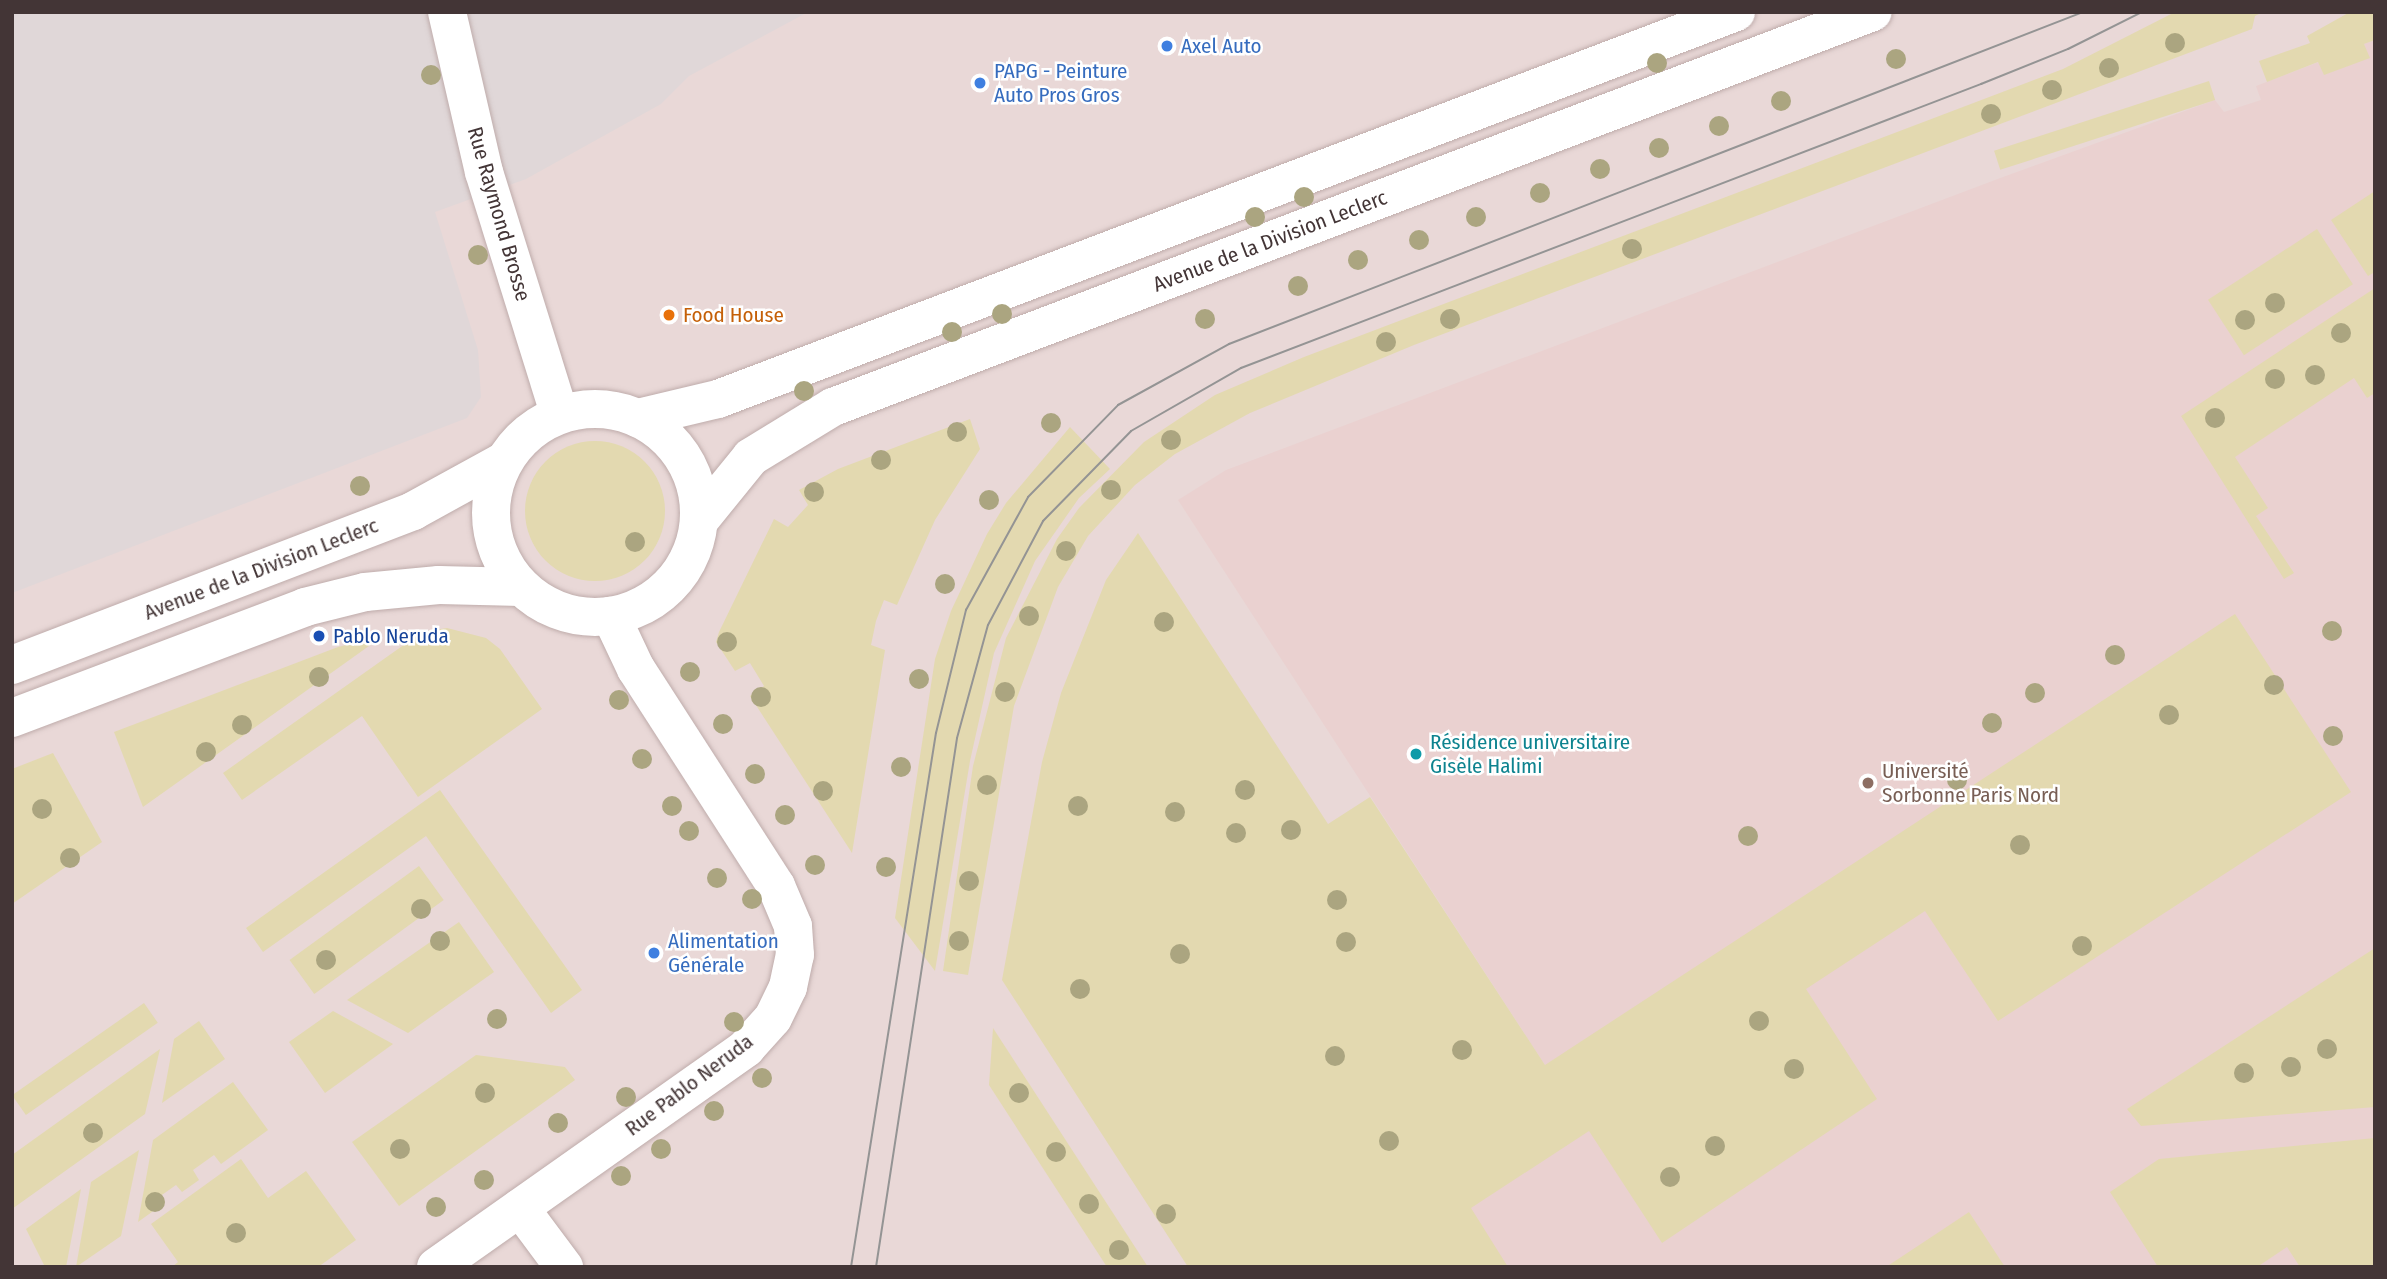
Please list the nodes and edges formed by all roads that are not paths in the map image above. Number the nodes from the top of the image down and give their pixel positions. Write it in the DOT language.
graph roads {
  1 [pos="447,12"];
  2 [pos="1736,12"];
  3 [pos="1873,12"];
  4 [pos="559,413"];
  5 [pos="638,418"];
  6 [pos="504,461"];
  7 [pos="699,521"];
  8 [pos="521,587"];
  9 [pos="611,616"];
  10 [pos="12,664"];
  11 [pos="12,719"];
  12 [pos="520,1208"];
  13 [pos="436,1267"];
  14 [pos="564,1267"];
  1 -- 4 [label="street, Rue Raymond Brosse"];
  2 -- 5 [label="street, Avenue de la Division Leclerc"];
  3 -- 7 [label="street, Avenue de la Division Leclerc"];
  4 -- 5 [label="street, Avenue de la Division Leclerc"];
  4 -- 6 [label="street, Avenue de la Division Leclerc"];
  5 -- 7 [label="street, Avenue de la Division Leclerc"];
  6 -- 8 [label="street, Avenue de la Division Leclerc"];
  6 -- 10 [label="street, Avenue de la Division Leclerc"];
  7 -- 9 [label="street, Avenue de la Division Leclerc"];
  8 -- 9 [label="street, Avenue de la Division Leclerc"];
  8 -- 11 [label="street"];
  9 -- 12 [label="street, Rue Pablo Neruda"];
  12 -- 13 [label="street, Rue Pablo Neruda"];
  12 -- 14 [label="street"];
}
